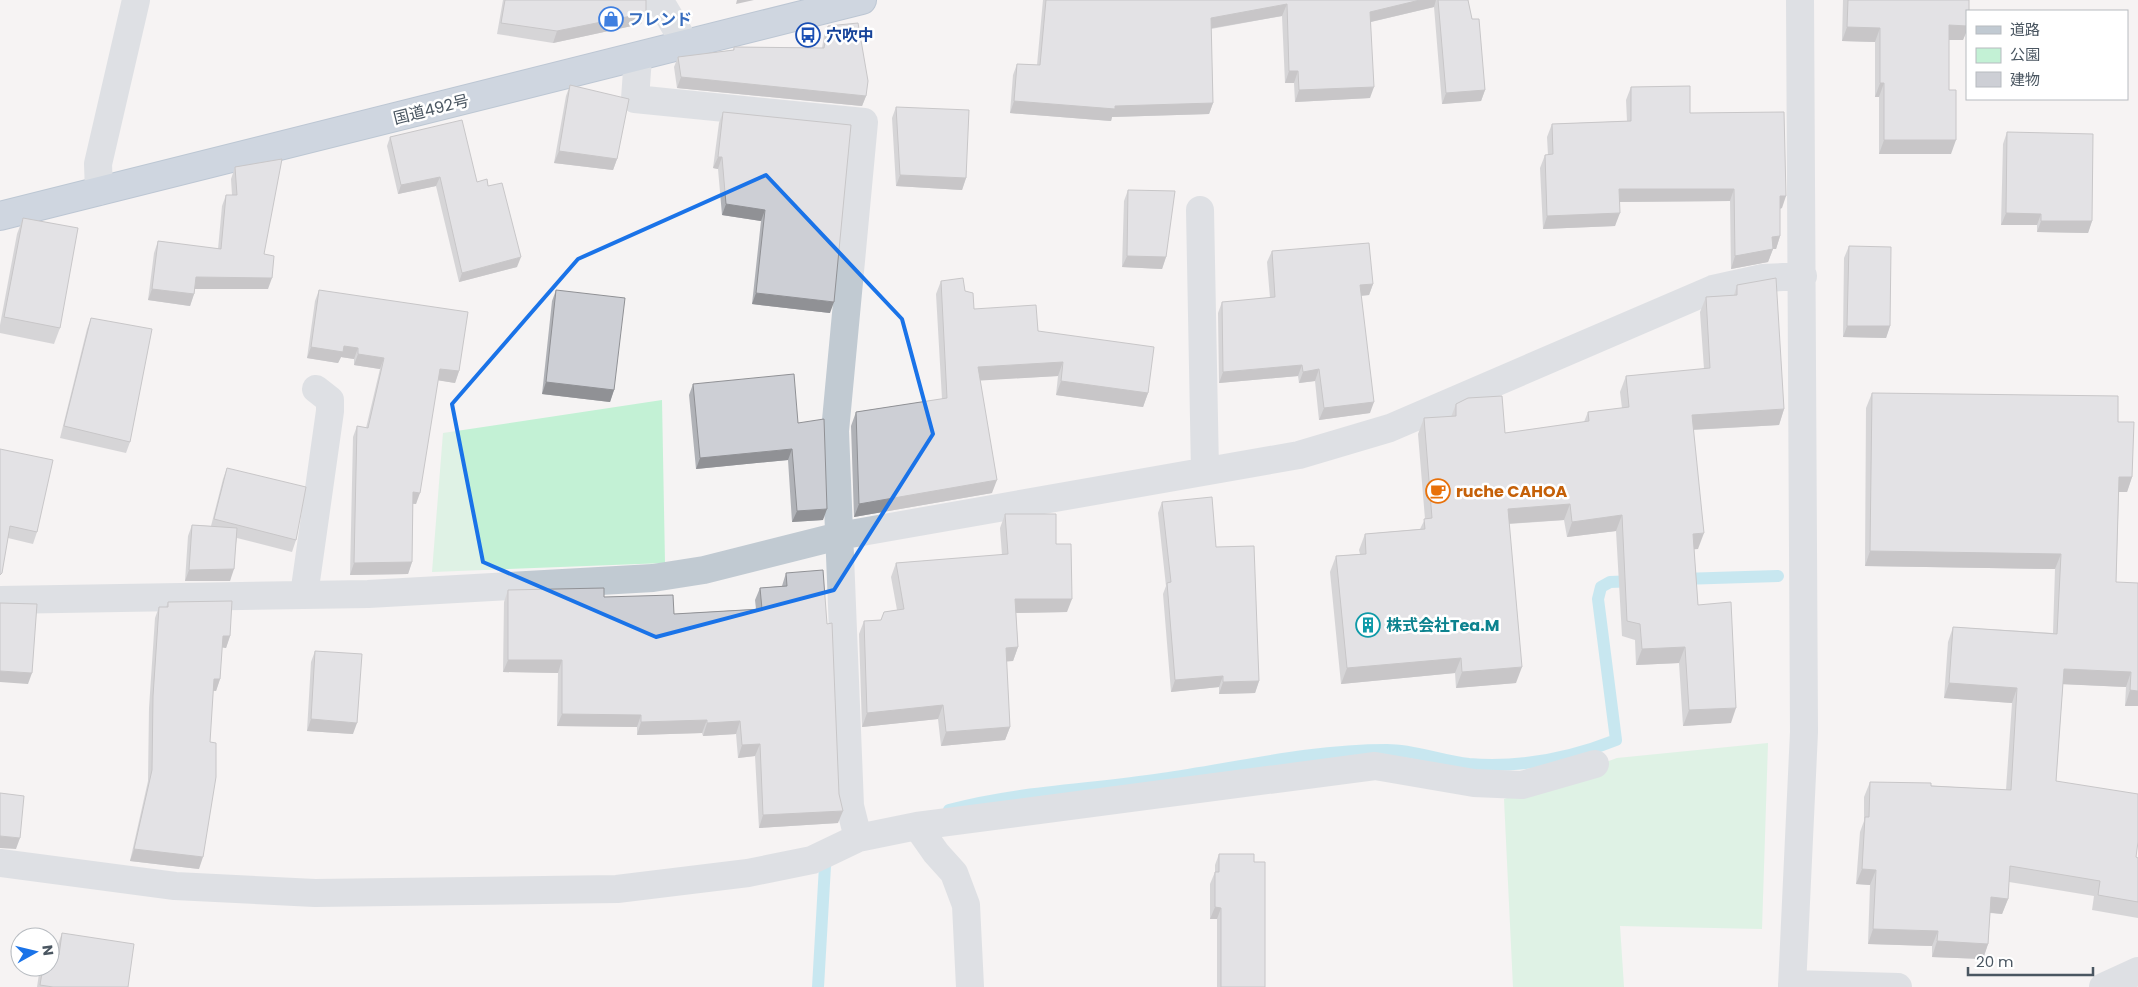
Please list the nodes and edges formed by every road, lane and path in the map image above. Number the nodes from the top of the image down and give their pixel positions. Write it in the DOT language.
graph roads {
  1 [pos="136,0"];
  2 [pos="654,0"];
  3 [pos="862,0"];
  4 [pos="1800,0"];
  5 [pos="686,45"];
  6 [pos="638,57"];
  7 [pos="99,191"];
  8 [pos="1200,210"];
  9 [pos="0,216"];
  10 [pos="1803,276"];
  11 [pos="316,389"];
  12 [pos="1205,471"];
  13 [pos="839,536"];
  14 [pos="304,595"];
  15 [pos="0,600"];
  16 [pos="1595,764"];
  17 [pos="917,826"];
  18 [pos="858,838"];
  19 [pos="0,863"];
  20 [pos="2138,971"];
  21 [pos="1792,985"];
  22 [pos="970,987"];
  23 [pos="1898,987"];
  24 [pos="2103,987"];
  1 -- 7 [label="street"];
  2 -- 5 [label="street"];
  3 -- 5 [label="highway, 国道492号"];
  4 -- 10 [label="street"];
  5 -- 6 [label="highway, 国道492号"];
  6 -- 7 [label="highway, 国道492号"];
  6 -- 13 [label="street"];
  7 -- 9 [label="highway, 国道492号"];
  8 -- 12 [label="street"];
  10 -- 12 [label="street"];
  10 -- 21 [label="street"];
  11 -- 14 [label="street"];
  12 -- 13 [label="street"];
  13 -- 14 [label="street"];
  13 -- 18 [label="street"];
  14 -- 15 [label="street"];
  16 -- 17 [label="street"];
  17 -- 18 [label="street"];
  17 -- 22 [label="street"];
  18 -- 19 [label="street"];
  20 -- 24 [label="street"];
  21 -- 23 [label="street"];
}
